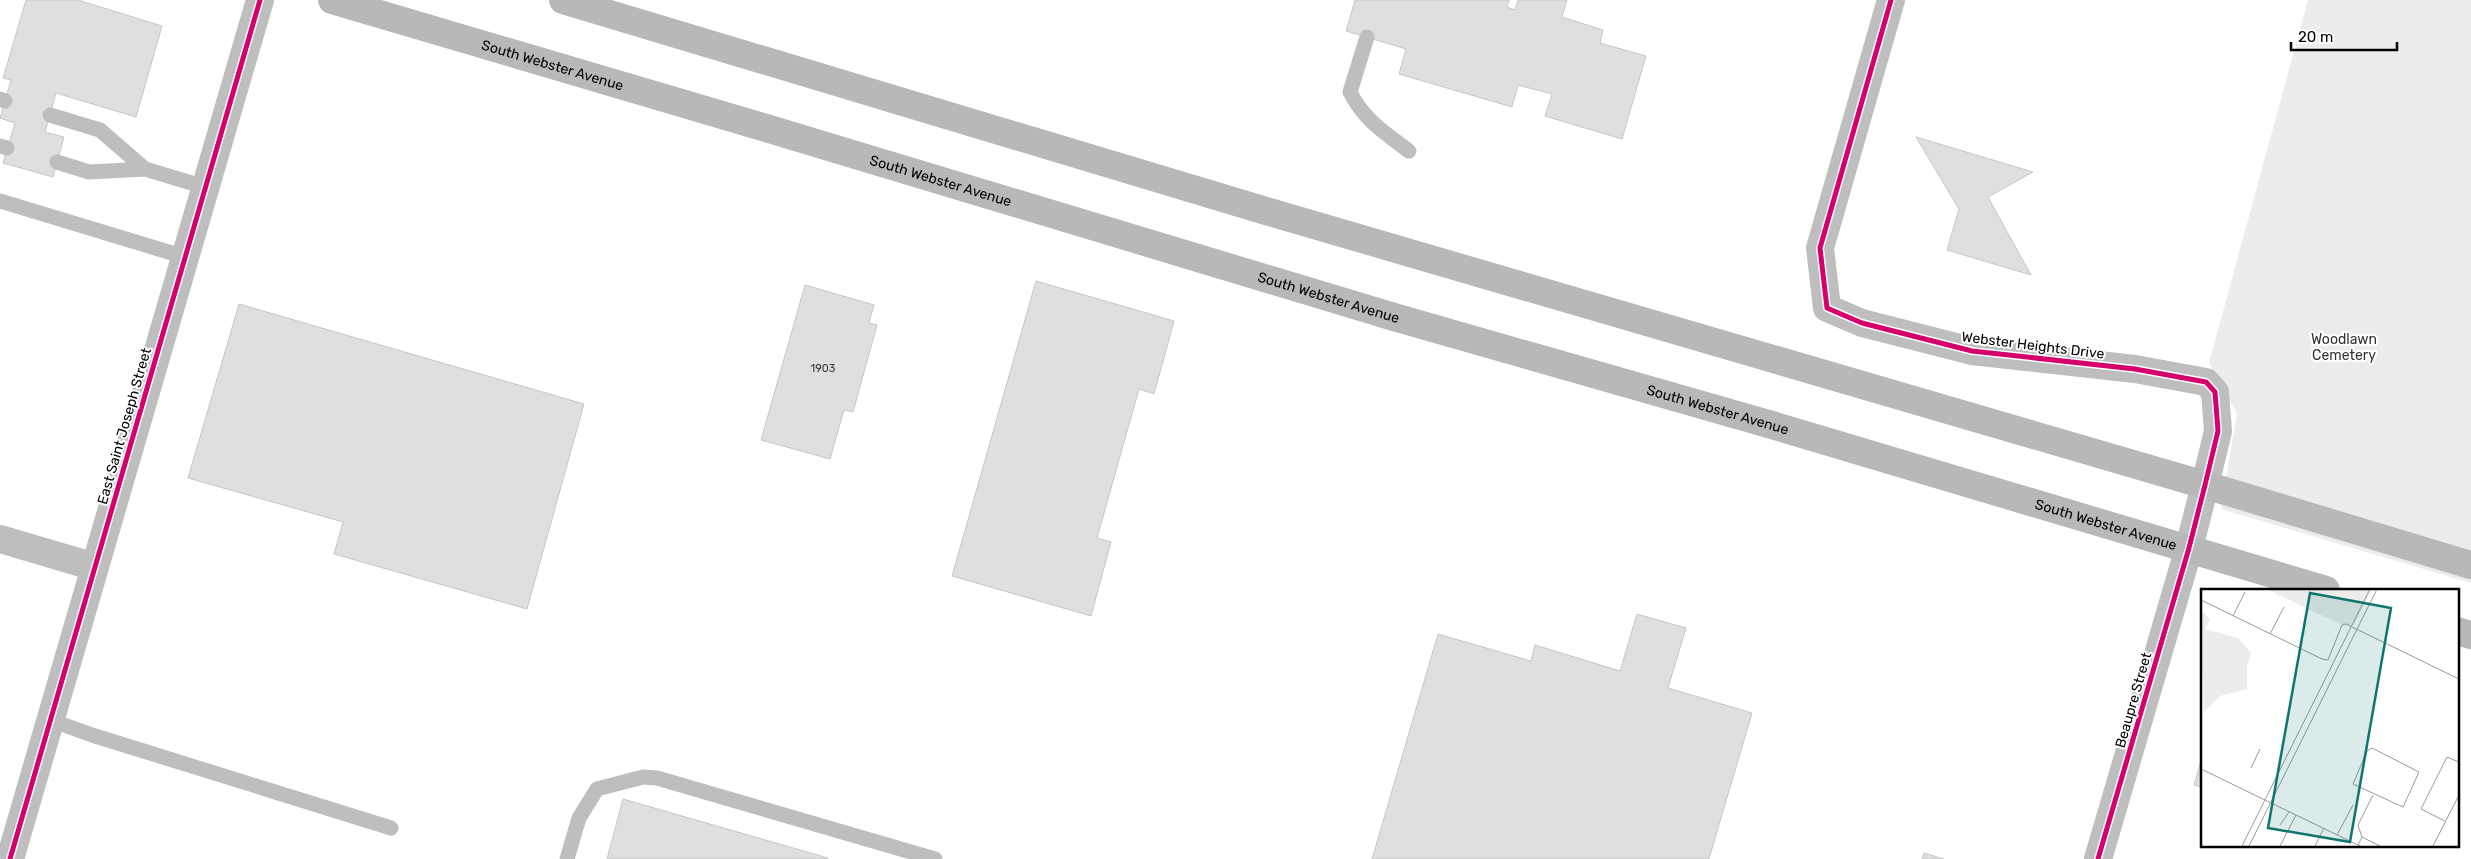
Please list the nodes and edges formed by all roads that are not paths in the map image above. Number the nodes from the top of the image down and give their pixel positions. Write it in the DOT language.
graph roads {
  1 [pos="260,0"];
  2 [pos="332,0"];
  3 [pos="562,0"];
  4 [pos="1891,0"];
  5 [pos="1367,37"];
  6 [pos="50,115"];
  7 [pos="1409,151"];
  8 [pos="57,162"];
  9 [pos="145,169"];
  10 [pos="205,187"];
  11 [pos="0,201"];
  12 [pos="185,256"];
  13 [pos="2206,485"];
  14 [pos="0,539"];
  15 [pos="2190,548"];
  16 [pos="2471,565"];
  17 [pos="95,567"];
  18 [pos="2323,589"];
  19 [pos="2458,631"];
  20 [pos="2471,635"];
  21 [pos="50,720"];
  22 [pos="391,828"];
  23 [pos="10,859"];
  24 [pos="567,859"];
  25 [pos="935,859"];
  26 [pos="2098,859"];
  1 -- 10 [label="street, East Saint Joseph Street"];
  2 -- 15 [label="main road, South Webster Avenue"];
  3 -- 13 [label="main road"];
  4 -- 13 [label="street, Webster Heights Drive"];
  5 -- 7 [label="lane"];
  6 -- 9 [label="lane"];
  8 -- 9 [label="lane"];
  9 -- 10 [label="lane"];
  10 -- 12 [label="street, East Saint Joseph Street"];
  11 -- 12 [label="lane"];
  12 -- 17 [label="street, East Saint Joseph Street"];
  13 -- 15 [label="street, Webster Heights Drive"];
  13 -- 16 [label="main road"];
  14 -- 17 [label="street"];
  15 -- 18 [label="main road, South Webster Avenue"];
  15 -- 26 [label="street, Beaupre Street"];
  17 -- 21 [label="street, East Saint Joseph Street"];
  19 -- 20 [label="main road"];
  21 -- 22 [label="lane"];
  21 -- 23 [label="street, East Saint Joseph Street"];
  24 -- 25 [label="lane"];
}
